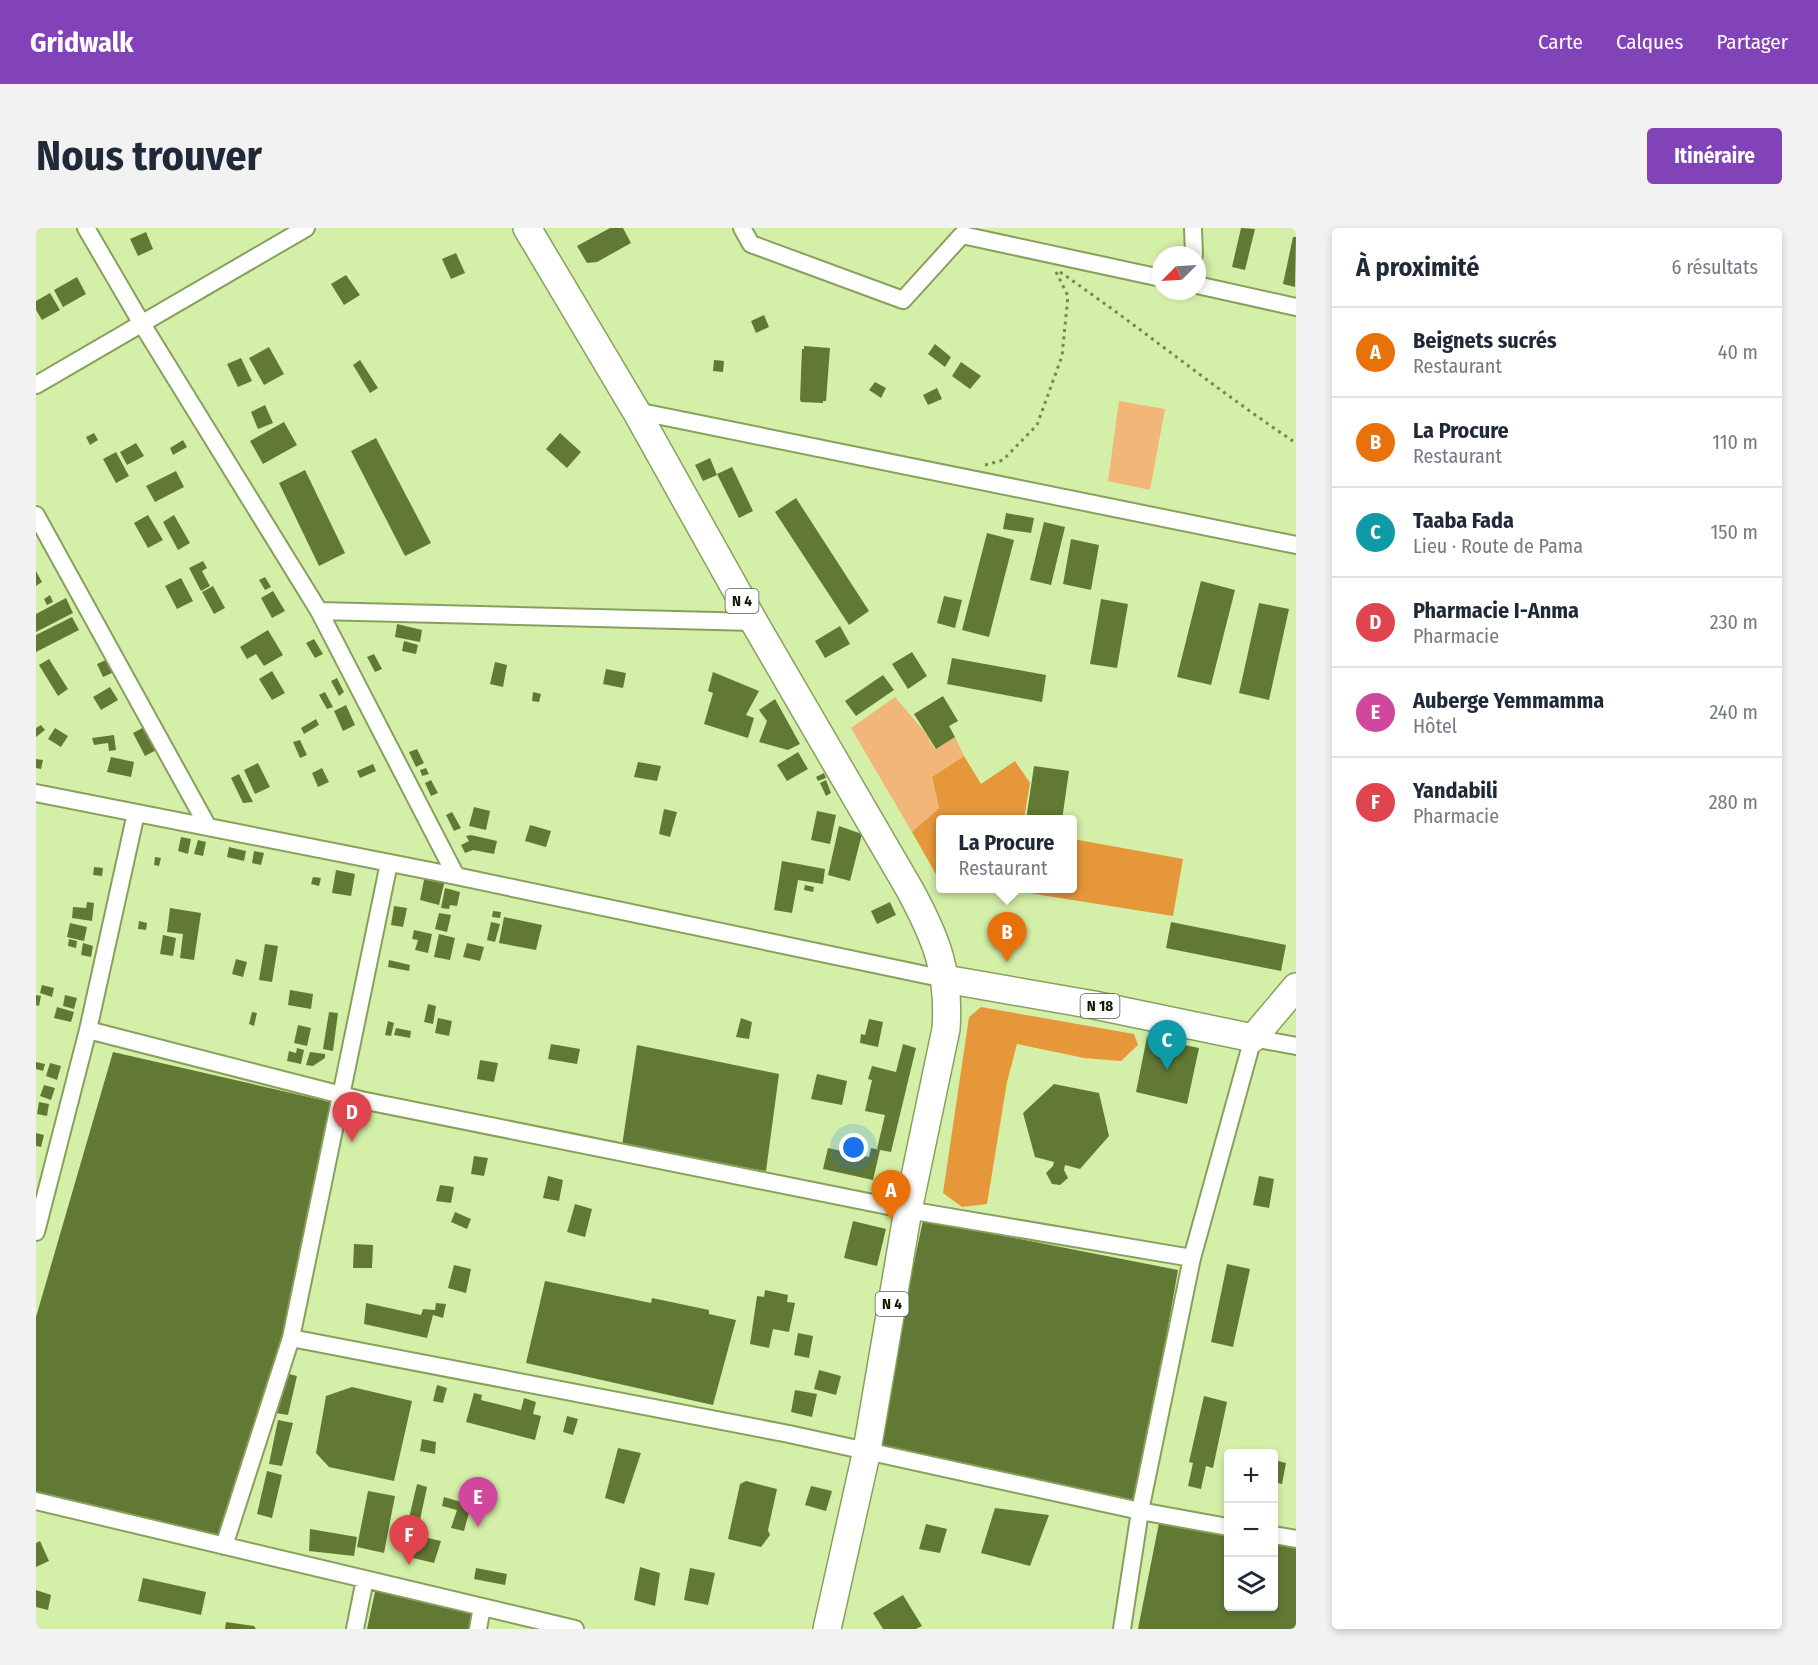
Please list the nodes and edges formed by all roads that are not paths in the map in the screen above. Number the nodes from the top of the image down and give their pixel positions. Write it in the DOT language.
graph roads {
  1 [pos="86,228"];
  2 [pos="527,228"];
  3 [pos="742,228"];
  4 [pos="1193,228"];
  5 [pos="302,229"];
  6 [pos="960,232"];
  7 [pos="1194,246"];
  8 [pos="1152,276"];
  9 [pos="1206,287"];
  10 [pos="1296,306"];
  11 [pos="142,324"];
  12 [pos="36,385"];
  13 [pos="636,411"];
  14 [pos="36,515"];
  15 [pos="1296,545"];
  16 [pos="319,611"];
  17 [pos="754,622"];
  18 [pos="36,793"];
  19 [pos="136,813"];
  20 [pos="208,827"];
  21 [pos="389,863"];
  22 [pos="456,876"];
  23 [pos="945,979"];
  24 [pos="1296,987"];
  25 [pos="88,1030"];
  26 [pos="1253,1038"];
  27 [pos="1296,1046"];
  28 [pos="340,1095"];
  29 [pos="908,1210"];
  30 [pos="36,1232"];
  31 [pos="1192,1258"];
  32 [pos="291,1338"];
  33 [pos="867,1450"];
  34 [pos="36,1501"];
  35 [pos="1140,1510"];
  36 [pos="1224,1526"];
  37 [pos="1278,1536"];
  38 [pos="1296,1539"];
  39 [pos="224,1545"];
  40 [pos="365,1579"];
  41 [pos="482,1607"];
  42 [pos="355,1629"];
  43 [pos="478,1629"];
  44 [pos="575,1629"];
  45 [pos="827,1629"];
  46 [pos="1122,1629"];
  1 -- 11 [label="street"];
  2 -- 13 [label="highway, N 4"];
  3 -- 6 [label="street"];
  4 -- 7 [label="street"];
  5 -- 11 [label="street"];
  6 -- 8 [label="street"];
  9 -- 10 [label="street"];
  11 -- 12 [label="street"];
  11 -- 16 [label="street"];
  13 -- 15 [label="street"];
  13 -- 17 [label="highway, N 4"];
  14 -- 20 [label="street"];
  16 -- 17 [label="street"];
  16 -- 22 [label="street"];
  17 -- 23 [label="highway, N 4"];
  18 -- 19 [label="street"];
  19 -- 20 [label="street"];
  19 -- 25 [label="street"];
  20 -- 21 [label="street"];
  21 -- 22 [label="street"];
  21 -- 28 [label="street"];
  22 -- 23 [label="street"];
  23 -- 26 [label="highway, N 18"];
  23 -- 29 [label="highway, N 4"];
  24 -- 26 [label="highway"];
  25 -- 28 [label="street"];
  25 -- 30 [label="street"];
  26 -- 27 [label="street"];
  26 -- 31 [label="street"];
  28 -- 29 [label="street"];
  28 -- 32 [label="street"];
  29 -- 31 [label="street"];
  29 -- 33 [label="highway, N 4"];
  31 -- 35 [label="street"];
  32 -- 33 [label="street"];
  32 -- 39 [label="street"];
  33 -- 35 [label="street"];
  33 -- 45 [label="highway, N 4"];
  34 -- 39 [label="street"];
  35 -- 36 [label="street"];
  35 -- 46 [label="street"];
  37 -- 38 [label="street"];
  39 -- 40 [label="street"];
  40 -- 41 [label="street"];
  40 -- 42 [label="street"];
  41 -- 43 [label="street"];
  41 -- 44 [label="street"];
}
